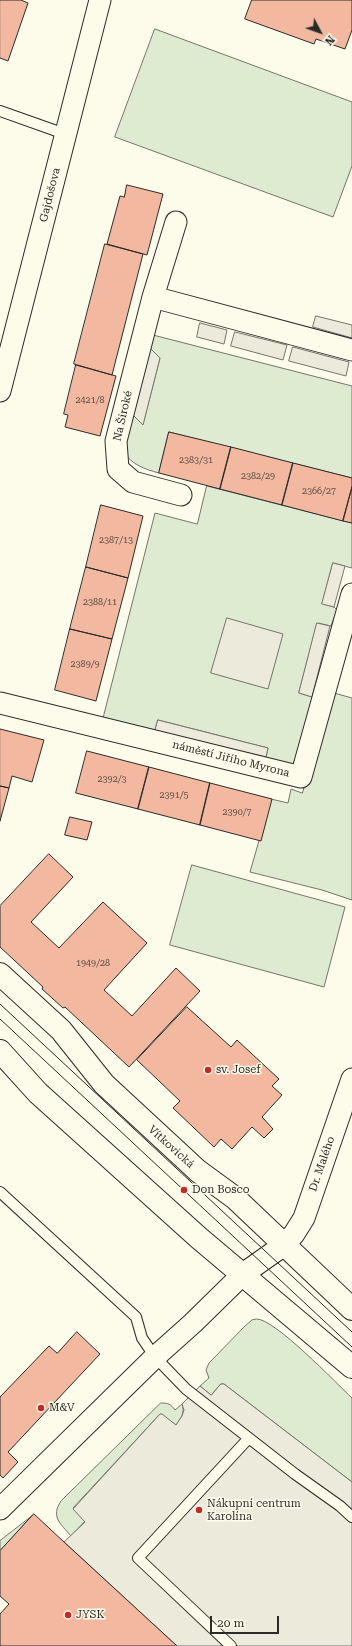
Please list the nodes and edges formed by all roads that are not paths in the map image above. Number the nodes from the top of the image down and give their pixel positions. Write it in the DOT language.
graph roads {
  1 [pos="100,0"];
  2 [pos="0,111"];
  3 [pos="65,134"];
  4 [pos="176,222"];
  5 [pos="153,297"];
  6 [pos="352,350"];
  7 [pos="0,391"];
  8 [pos="181,495"];
  9 [pos="352,594"];
  10 [pos="0,703"];
  11 [pos="0,974"];
  12 [pos="0,1051"];
  13 [pos="352,1079"];
  14 [pos="0,1192"];
  15 [pos="284,1245"];
  16 [pos="243,1274"];
  17 [pos="352,1309"];
  18 [pos="155,1357"];
  19 [pos="352,1367"];
  20 [pos="248,1439"];
  21 [pos="0,1509"];
  22 [pos="352,1517"];
  23 [pos="232,1646"];
  1 -- 3 [label="street, Gajdošova"];
  2 -- 3 [label="lane"];
  3 -- 7 [label="street, Gajdošova"];
  4 -- 5 [label="street, Na Široké"];
  5 -- 6 [label="street"];
  5 -- 8 [label="street, Na Široké"];
  9 -- 10 [label="street, náměstí Jiřího Myrona"];
  11 -- 15 [label="street, Vítkovická"];
  12 -- 16 [label="street"];
  13 -- 15 [label="street, Dr. Malého"];
  14 -- 18 [label="lane"];
  15 -- 16 [label="street, Dr. Malého"];
  15 -- 17 [label="street, Vítkovická"];
  16 -- 18 [label="street, Dr. Malého"];
  16 -- 19 [label="street"];
  18 -- 20 [label="lane"];
  18 -- 21 [label="street, Dr. Malého"];
  20 -- 22 [label="lane"];
  20 -- 23 [label="lane"];
}
